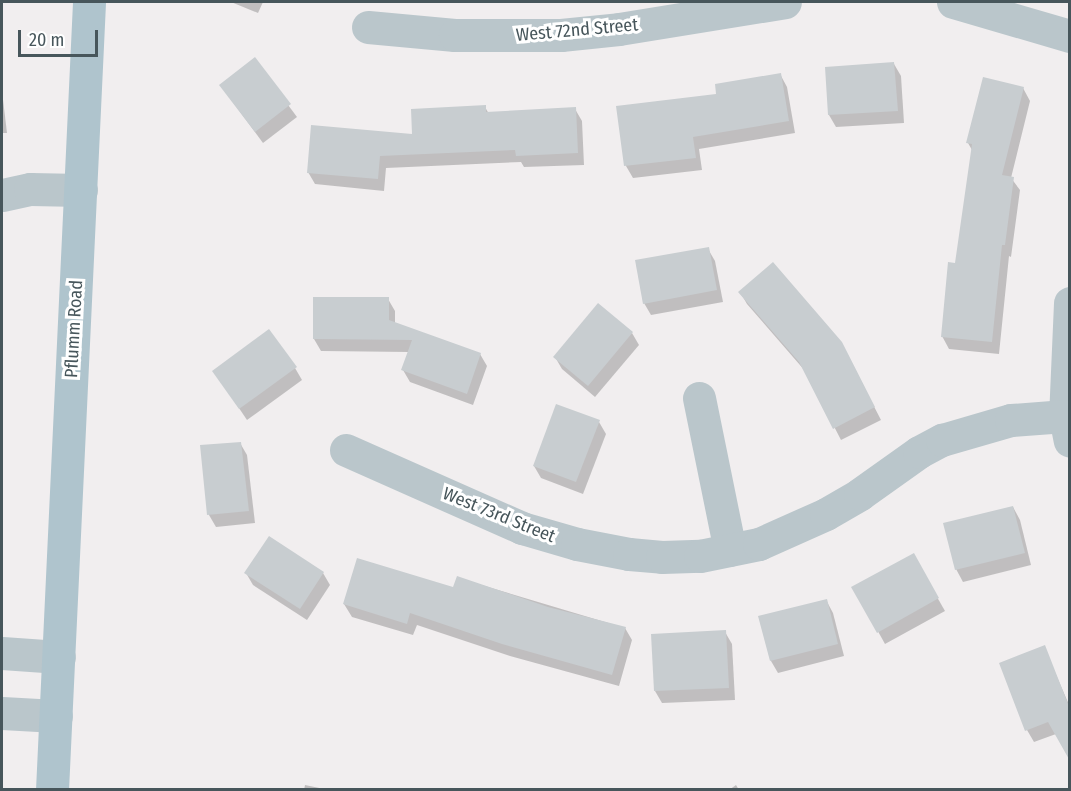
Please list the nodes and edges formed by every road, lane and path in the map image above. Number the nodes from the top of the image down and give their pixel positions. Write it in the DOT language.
graph roads {
  1 [pos="89,2"];
  2 [pos="785,2"];
  3 [pos="953,2"];
  4 [pos="368,27"];
  5 [pos="1070,36"];
  6 [pos="81,190"];
  7 [pos="2,195"];
  8 [pos="1070,303"];
  9 [pos="699,398"];
  10 [pos="1067,429"];
  11 [pos="346,450"];
  12 [pos="730,550"];
  13 [pos="2,653"];
  14 [pos="59,657"];
  15 [pos="2,713"];
  16 [pos="56,716"];
  17 [pos="52,789"];
  1 -- 6 [label="main road, Pflumm Road"];
  2 -- 4 [label="street, West 72nd Street"];
  3 -- 5 [label="street"];
  6 -- 7 [label="street"];
  6 -- 14 [label="main road, Pflumm Road"];
  8 -- 10 [label="street"];
  9 -- 12 [label="street"];
  10 -- 12 [label="street, West 73rd Street"];
  11 -- 12 [label="street, West 73rd Street"];
  13 -- 14 [label="street"];
  14 -- 16 [label="main road, Pflumm Road"];
  15 -- 16 [label="street"];
  16 -- 17 [label="main road, Pflumm Road"];
}
